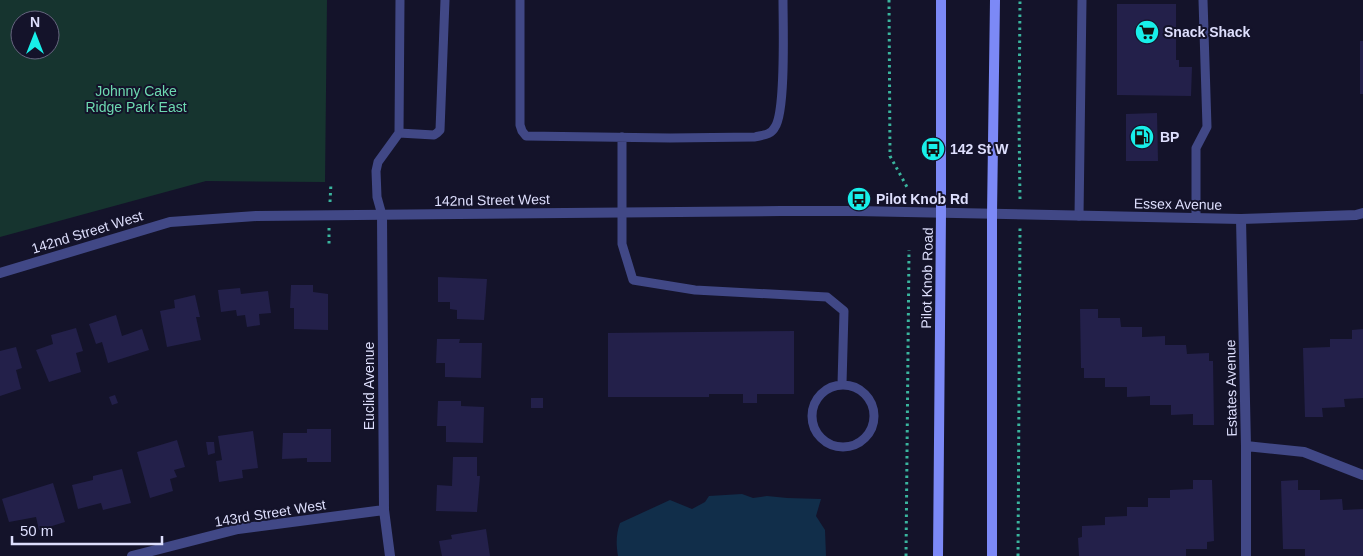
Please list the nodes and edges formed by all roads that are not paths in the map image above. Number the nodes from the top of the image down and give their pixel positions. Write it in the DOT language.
graph roads {
  1 [pos="400,0"];
  2 [pos="445,0"];
  3 [pos="520,0"];
  4 [pos="783,0"];
  5 [pos="941,0"];
  6 [pos="995,0"];
  7 [pos="1082,0"];
  8 [pos="1203,0"];
  9 [pos="399,133"];
  10 [pos="622,137"];
  11 [pos="621,212"];
  12 [pos="941,213"];
  13 [pos="1363,213"];
  14 [pos="992,214"];
  15 [pos="382,215"];
  16 [pos="1079,216"];
  17 [pos="1196,218"];
  18 [pos="1241,219"];
  19 [pos="0,273"];
  20 [pos="842,384"];
  21 [pos="1246,446"];
  22 [pos="1363,475"];
  23 [pos="384,510"];
  24 [pos="132,556"];
  25 [pos="390,556"];
  26 [pos="938,556"];
  27 [pos="992,556"];
  28 [pos="1246,556"];
  1 -- 9 [label="lane"];
  2 -- 9 [label="lane"];
  3 -- 10 [label="lane"];
  4 -- 10 [label="lane"];
  5 -- 12 [label="main road, Pilot Knob Road"];
  6 -- 14 [label="main road"];
  7 -- 16 [label="lane"];
  8 -- 17 [label="lane"];
  9 -- 15 [label="lane"];
  10 -- 11 [label="lane"];
  11 -- 12 [label="street, 142nd Street West"];
  11 -- 15 [label="street, 142nd Street West"];
  11 -- 20 [label="lane"];
  12 -- 14 [label="street, 142nd Street West"];
  12 -- 26 [label="main road, Pilot Knob Road"];
  13 -- 18 [label="street, Essex Avenue"];
  14 -- 16 [label="street, Essex Avenue"];
  14 -- 27 [label="main road"];
  15 -- 19 [label="street, 142nd Street West"];
  15 -- 23 [label="street, Euclid Avenue"];
  16 -- 17 [label="street, Essex Avenue"];
  17 -- 18 [label="street, Essex Avenue"];
  18 -- 21 [label="street, Estates Avenue"];
  20 -- 20 [label="lane"];
  21 -- 22 [label="street"];
  21 -- 28 [label="street, Estates Avenue"];
  23 -- 24 [label="street, 143rd Street West"];
  23 -- 25 [label="street, Euclid Avenue"];
}
